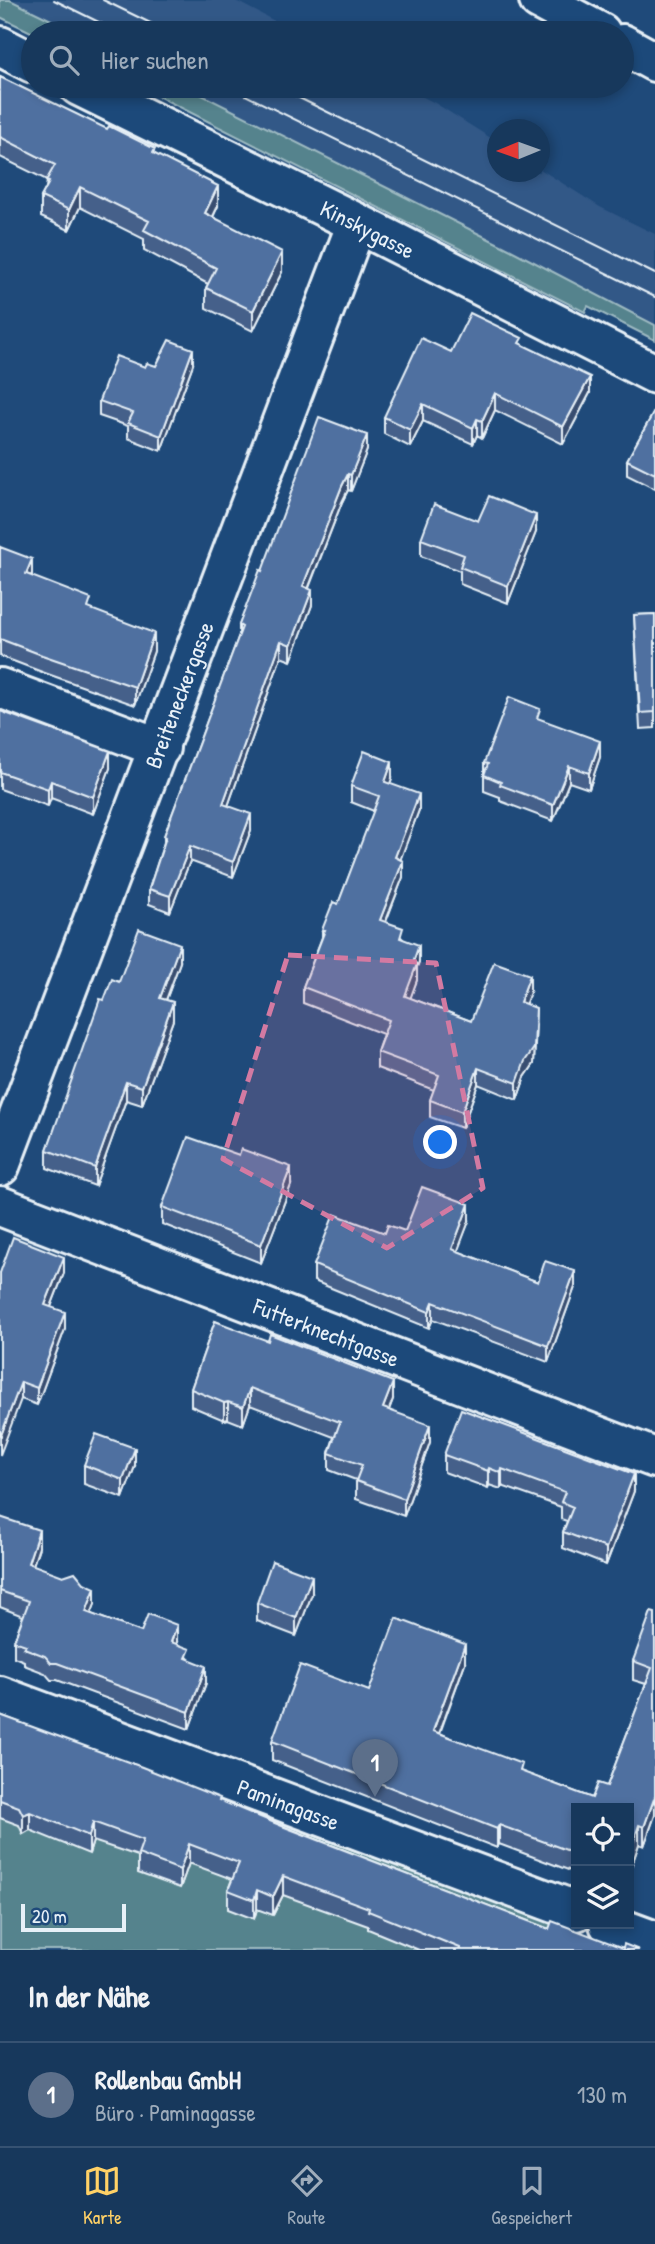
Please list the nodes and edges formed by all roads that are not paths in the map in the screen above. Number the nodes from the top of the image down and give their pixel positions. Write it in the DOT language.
graph roads {
  1 [pos="539,0"];
  2 [pos="578,21"];
  3 [pos="0,46"];
  4 [pos="634,51"];
  5 [pos="21,57"];
  6 [pos="655,62"];
  7 [pos="103,98"];
  8 [pos="357,223"];
  9 [pos="655,374"];
  10 [pos="0,688"];
  11 [pos="160,748"];
  12 [pos="0,1166"];
  13 [pos="0,1206"];
  14 [pos="655,1458"];
  15 [pos="0,1696"];
  16 [pos="571,1909"];
  17 [pos="623,1929"];
  18 [pos="655,1941"];
  1 -- 2 [label="street"];
  3 -- 5 [label="street"];
  4 -- 6 [label="street"];
  7 -- 8 [label="street, Kinskygasse"];
  8 -- 9 [label="street, Kinskygasse"];
  8 -- 11 [label="street, Breiteneckergasse"];
  10 -- 11 [label="street"];
  11 -- 12 [label="street, Breiteneckergasse"];
  13 -- 14 [label="street, Futterknechtgasse"];
  15 -- 16 [label="street, Paminagasse"];
  17 -- 18 [label="street"];
}
